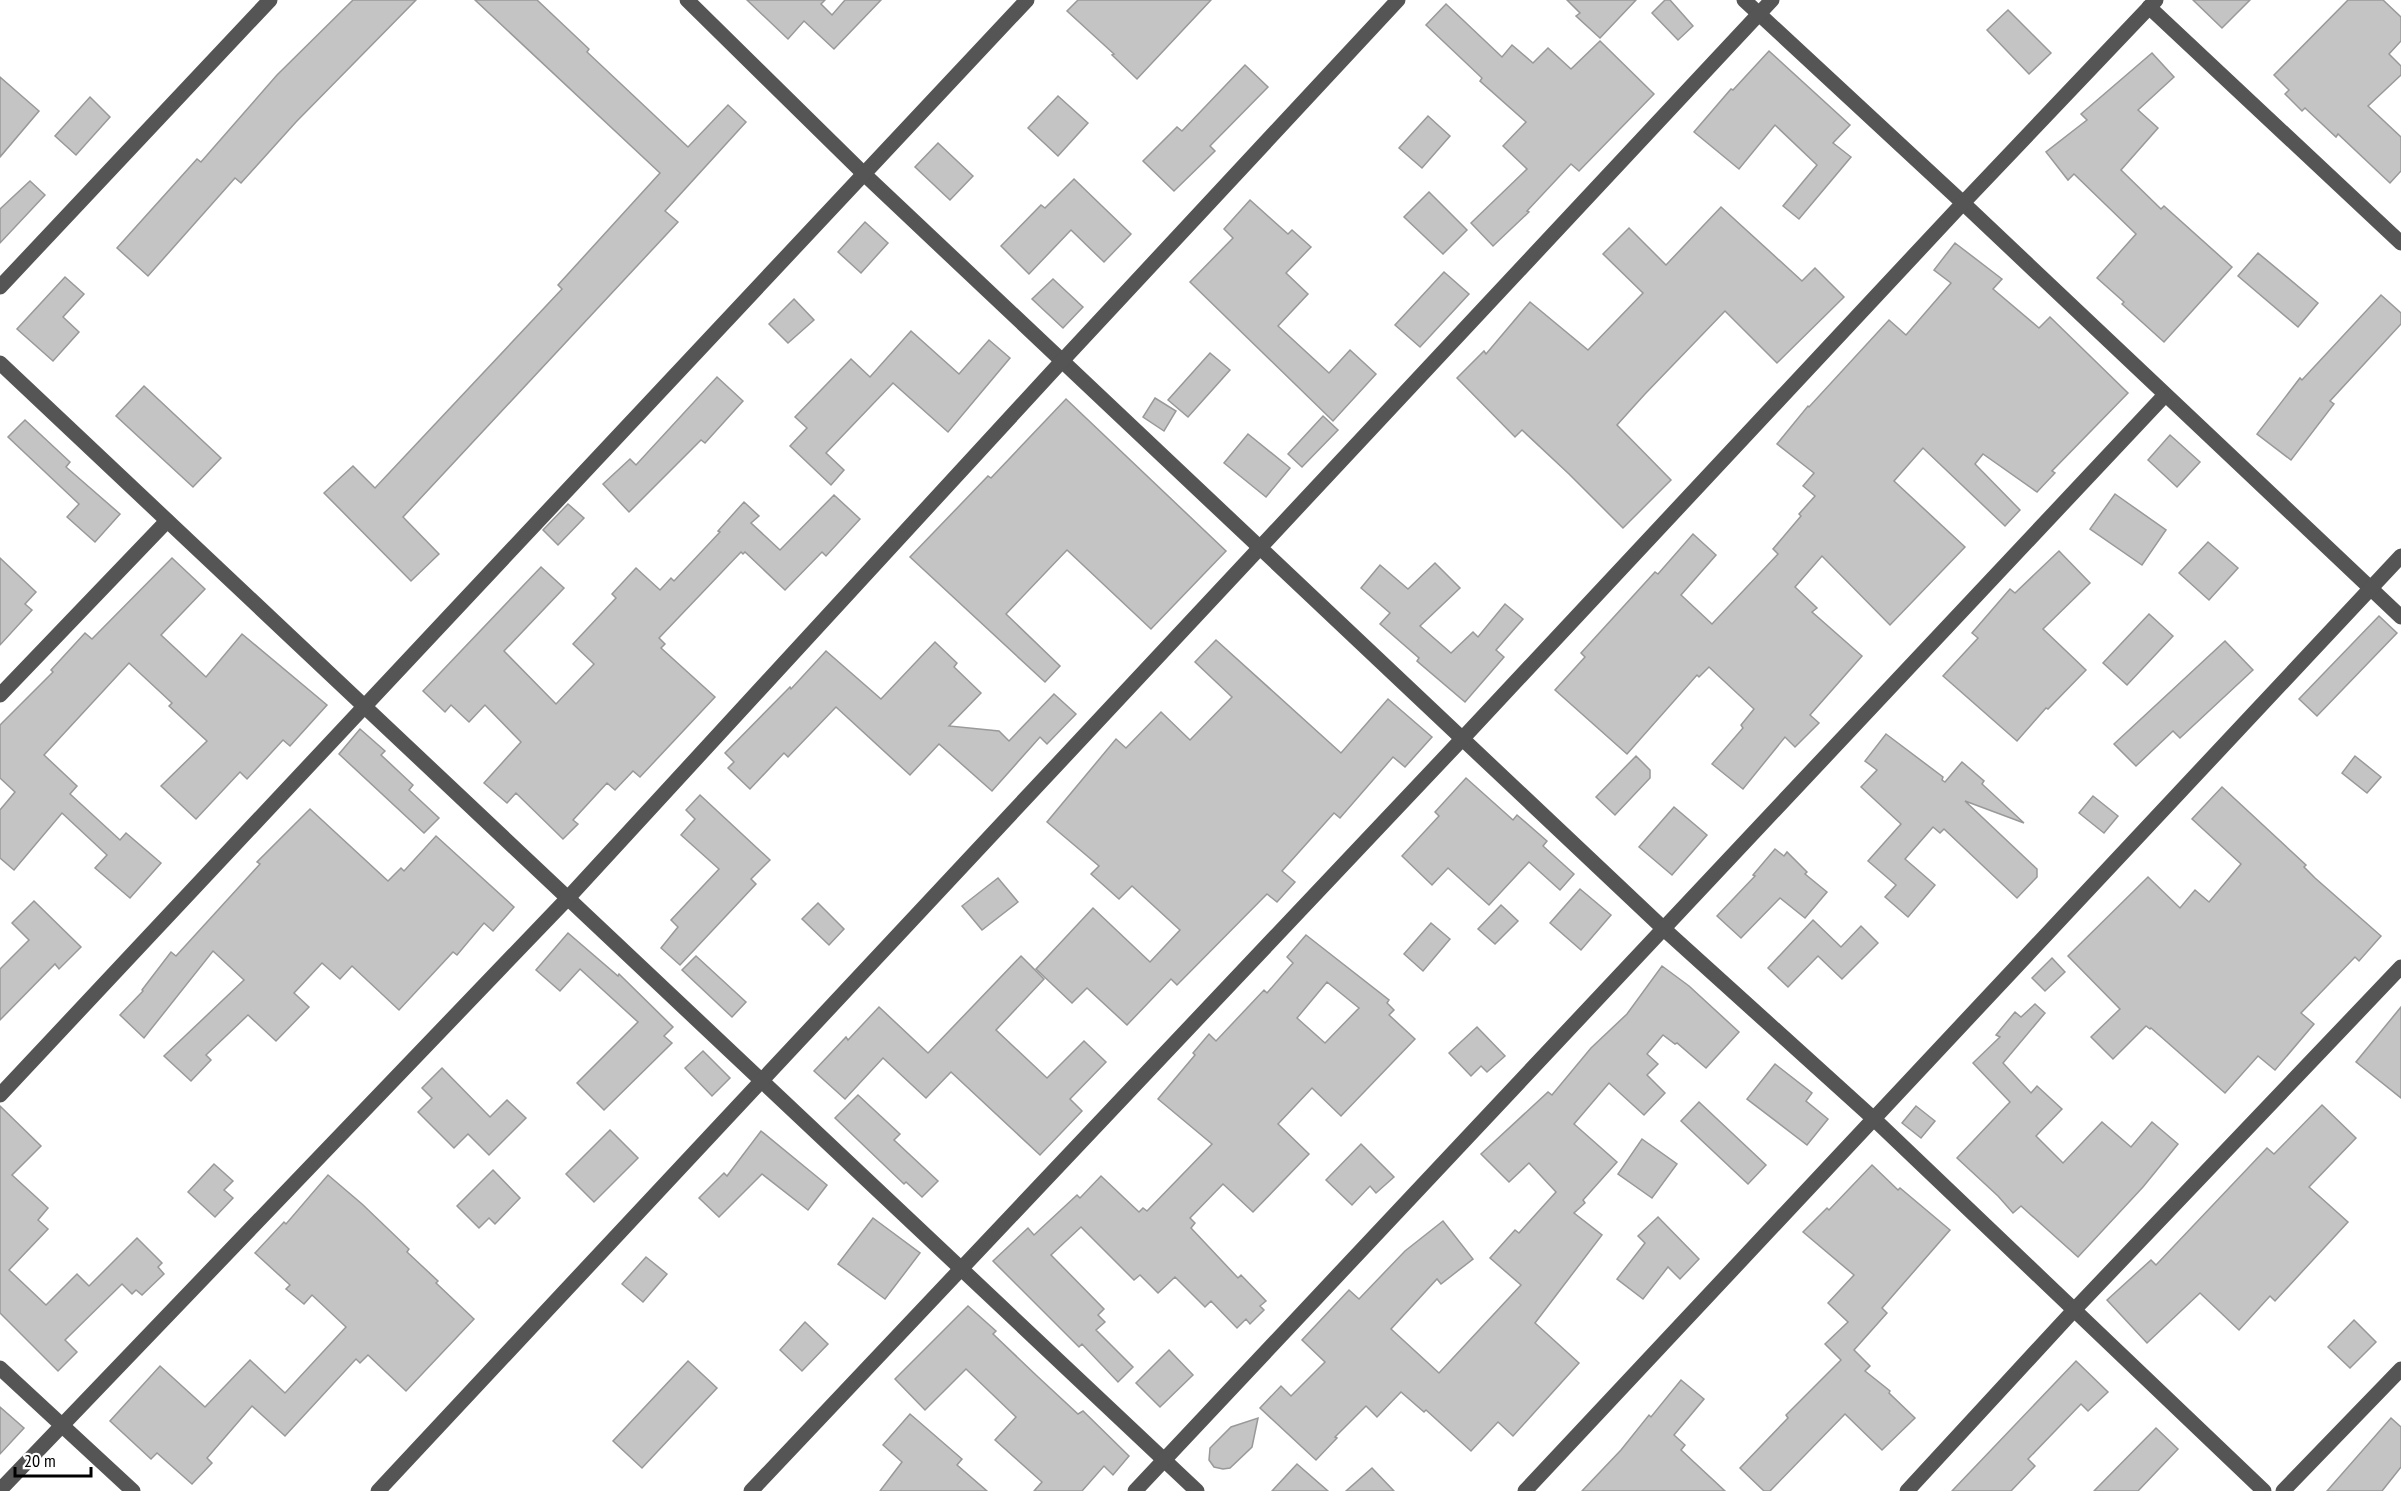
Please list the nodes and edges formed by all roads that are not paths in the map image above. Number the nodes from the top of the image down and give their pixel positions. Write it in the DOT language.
graph roads {
  1 [pos="270,0"];
  2 [pos="687,0"];
  3 [pos="1027,0"];
  4 [pos="1398,0"];
  5 [pos="1744,0"];
  6 [pos="1772,0"];
  7 [pos="2152,4"];
  8 [pos="1759,14"];
  9 [pos="863,173"];
  10 [pos="1963,203"];
  11 [pos="2401,243"];
  12 [pos="0,287"];
  13 [pos="1062,361"];
  14 [pos="0,363"];
  15 [pos="2165,395"];
  16 [pos="167,521"];
  17 [pos="1260,547"];
  18 [pos="2401,556"];
  19 [pos="2370,588"];
  20 [pos="2401,616"];
  21 [pos="0,695"];
  22 [pos="366,706"];
  23 [pos="1463,738"];
  24 [pos="568,898"];
  25 [pos="1665,930"];
  26 [pos="2401,967"];
  27 [pos="762,1081"];
  28 [pos="0,1095"];
  29 [pos="1874,1119"];
  30 [pos="962,1269"];
  31 [pos="2074,1309"];
  32 [pos="0,1368"];
  33 [pos="2401,1369"];
  34 [pos="62,1423"];
  35 [pos="1164,1460"];
  36 [pos="0,1490"];
  37 [pos="133,1491"];
  38 [pos="378,1491"];
  39 [pos="751,1491"];
  40 [pos="1135,1491"];
  41 [pos="1197,1491"];
  42 [pos="1525,1491"];
  43 [pos="1907,1491"];
  44 [pos="2264,1491"];
  45 [pos="2283,1491"];
  1 -- 12 [label="street"];
  2 -- 9 [label="street"];
  3 -- 9 [label="street"];
  4 -- 13 [label="street"];
  5 -- 8 [label="street"];
  6 -- 8 [label="street"];
  7 -- 10 [label="street"];
  7 -- 11 [label="street"];
  8 -- 10 [label="street"];
  8 -- 17 [label="street"];
  9 -- 13 [label="street"];
  9 -- 22 [label="street"];
  10 -- 15 [label="street"];
  10 -- 23 [label="street"];
  13 -- 17 [label="street"];
  13 -- 24 [label="street"];
  14 -- 16 [label="street"];
  15 -- 19 [label="street"];
  15 -- 25 [label="street"];
  16 -- 21 [label="street"];
  16 -- 22 [label="street"];
  17 -- 23 [label="street"];
  17 -- 27 [label="street"];
  18 -- 19 [label="street"];
  19 -- 20 [label="street"];
  19 -- 29 [label="street"];
  22 -- 24 [label="street"];
  22 -- 28 [label="street"];
  23 -- 25 [label="street"];
  23 -- 30 [label="street"];
  24 -- 27 [label="street"];
  24 -- 34 [label="street"];
  25 -- 29 [label="street"];
  25 -- 35 [label="street"];
  26 -- 31 [label="street"];
  27 -- 30 [label="street"];
  27 -- 38 [label="street"];
  29 -- 31 [label="street"];
  29 -- 42 [label="street"];
  30 -- 35 [label="street"];
  30 -- 39 [label="street"];
  31 -- 43 [label="street"];
  31 -- 44 [label="street"];
  32 -- 34 [label="street"];
  33 -- 45 [label="street"];
  34 -- 36 [label="street"];
  34 -- 37 [label="street"];
  35 -- 40 [label="street"];
  35 -- 41 [label="street"];
}
